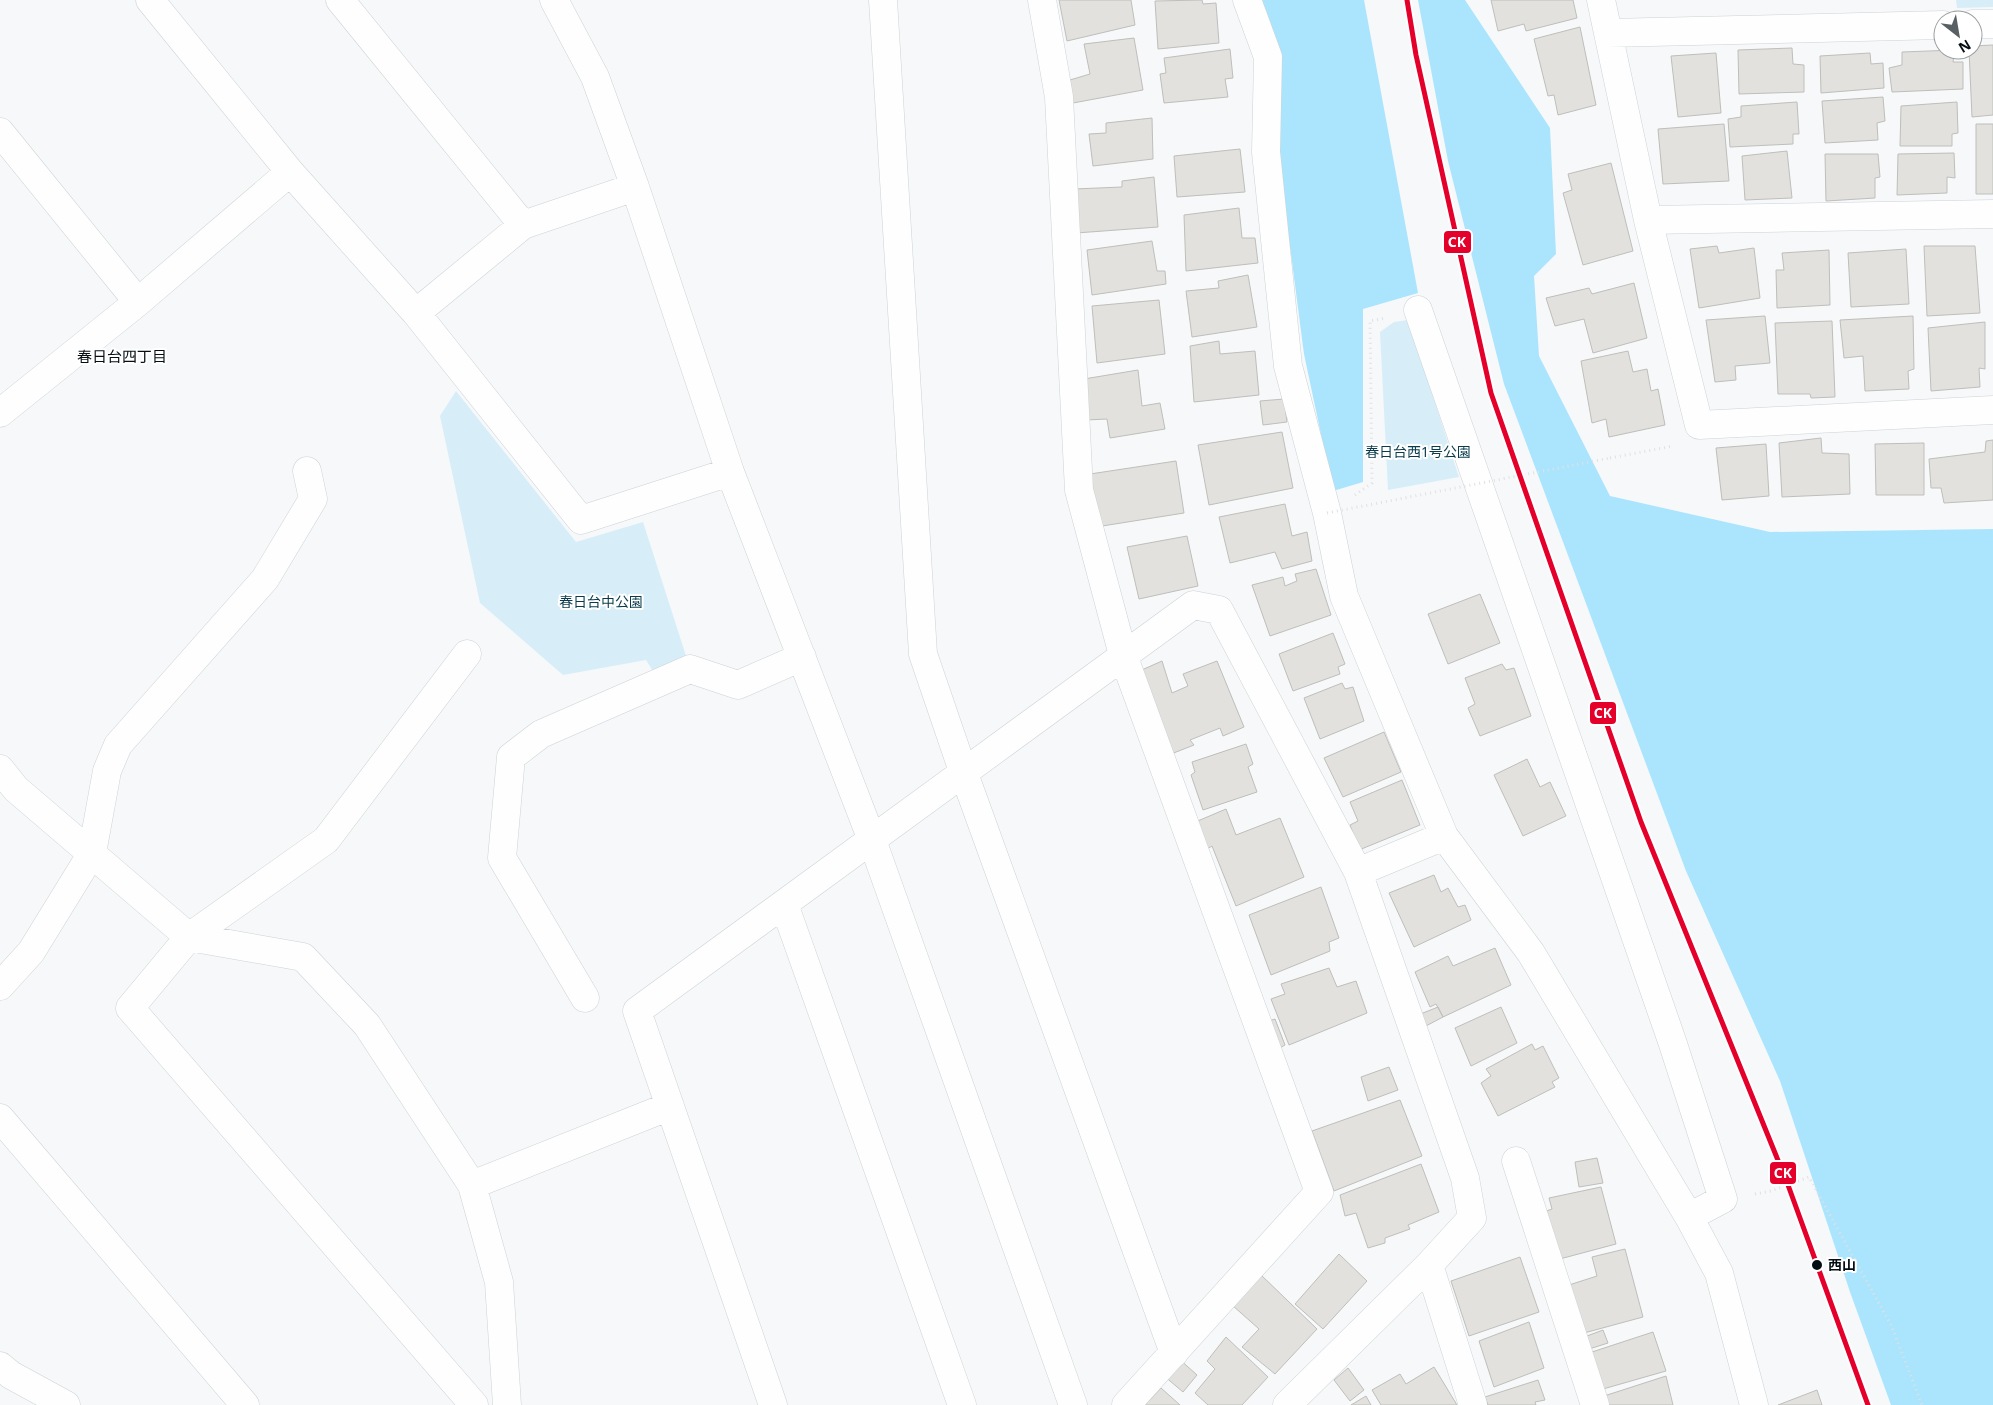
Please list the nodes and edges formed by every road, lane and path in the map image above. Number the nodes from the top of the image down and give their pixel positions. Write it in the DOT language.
graph roads {
  1 [pos="150,0"];
  2 [pos="340,0"];
  3 [pos="883,0"];
  4 [pos="1042,0"];
  5 [pos="1247,0"];
  6 [pos="1601,0"];
  7 [pos="557,1"];
  8 [pos="1933,25"];
  9 [pos="1608,33"];
  10 [pos="0,132"];
  11 [pos="290,172"];
  12 [pos="635,187"];
  13 [pos="1993,214"];
  14 [pos="1648,220"];
  15 [pos="523,225"];
  16 [pos="138,302"];
  17 [pos="1418,310"];
  18 [pos="416,313"];
  19 [pos="1993,410"];
  20 [pos="0,413"];
  21 [pos="1699,425"];
  22 [pos="307,471"];
  23 [pos="730,472"];
  24 [pos="1350,498"];
  25 [pos="1331,510"];
  26 [pos="467,654"];
  27 [pos="1123,655"];
  28 [pos="802,658"];
  29 [pos="0,769"];
  30 [pos="963,771"];
  31 [pos="1444,836"];
  32 [pos="872,840"];
  33 [pos="92,853"];
  34 [pos="1358,872"];
  35 [pos="784,904"];
  36 [pos="189,937"];
  37 [pos="0,986"];
  38 [pos="585,998"];
  39 [pos="670,1106"];
  40 [pos="0,1118"];
  41 [pos="1516,1161"];
  42 [pos="472,1185"];
  43 [pos="1723,1199"];
  44 [pos="1689,1218"];
  45 [pos="1429,1265"];
  46 [pos="1174,1353"];
  47 [pos="0,1366"];
  48 [pos="66,1405"];
  49 [pos="246,1405"];
  50 [pos="474,1405"];
  51 [pos="507,1405"];
  52 [pos="773,1405"];
  53 [pos="962,1405"];
  54 [pos="1073,1405"];
  55 [pos="1126,1405"];
  56 [pos="1287,1405"];
  57 [pos="1473,1405"];
  58 [pos="1595,1405"];
  59 [pos="1754,1405"];
  60 [pos="1922,1405"];
  1 -- 11 [label="street"];
  2 -- 15 [label="street"];
  3 -- 30 [label="street"];
  4 -- 27 [label="street"];
  5 -- 25 [label="street"];
  6 -- 9 [label="street"];
  7 -- 12 [label="street"];
  8 -- 9 [label="street"];
  9 -- 14 [label="street"];
  10 -- 16 [label="street"];
  11 -- 16 [label="street"];
  11 -- 18 [label="street"];
  12 -- 15 [label="street"];
  12 -- 23 [label="street"];
  13 -- 14 [label="street"];
  14 -- 21 [label="street"];
  15 -- 18 [label="street"];
  16 -- 20 [label="street"];
  17 -- 24 [label="path"];
  17 -- 43 [label="street"];
  18 -- 23 [label="street"];
  19 -- 21 [label="street"];
  21 -- 25 [label="path, bridge"];
  22 -- 33 [label="street"];
  23 -- 28 [label="street"];
  25 -- 31 [label="street"];
  26 -- 36 [label="street"];
  27 -- 30 [label="street"];
  27 -- 34 [label="street"];
  27 -- 46 [label="street"];
  28 -- 32 [label="street"];
  28 -- 38 [label="street"];
  29 -- 33 [label="street"];
  30 -- 32 [label="street"];
  30 -- 46 [label="street"];
  31 -- 34 [label="street"];
  31 -- 44 [label="street"];
  32 -- 35 [label="street"];
  32 -- 54 [label="street"];
  33 -- 36 [label="street"];
  33 -- 37 [label="street"];
  34 -- 45 [label="street"];
  35 -- 39 [label="street"];
  35 -- 53 [label="street"];
  36 -- 42 [label="street"];
  36 -- 50 [label="street"];
  39 -- 42 [label="street"];
  39 -- 52 [label="street"];
  40 -- 49 [label="street"];
  41 -- 58 [label="street"];
  42 -- 51 [label="street"];
  43 -- 44 [label="street"];
  43 -- 60 [label="path"];
  44 -- 59 [label="street"];
  45 -- 56 [label="street"];
  45 -- 57 [label="street"];
  46 -- 55 [label="street"];
  47 -- 48 [label="street"];
}
